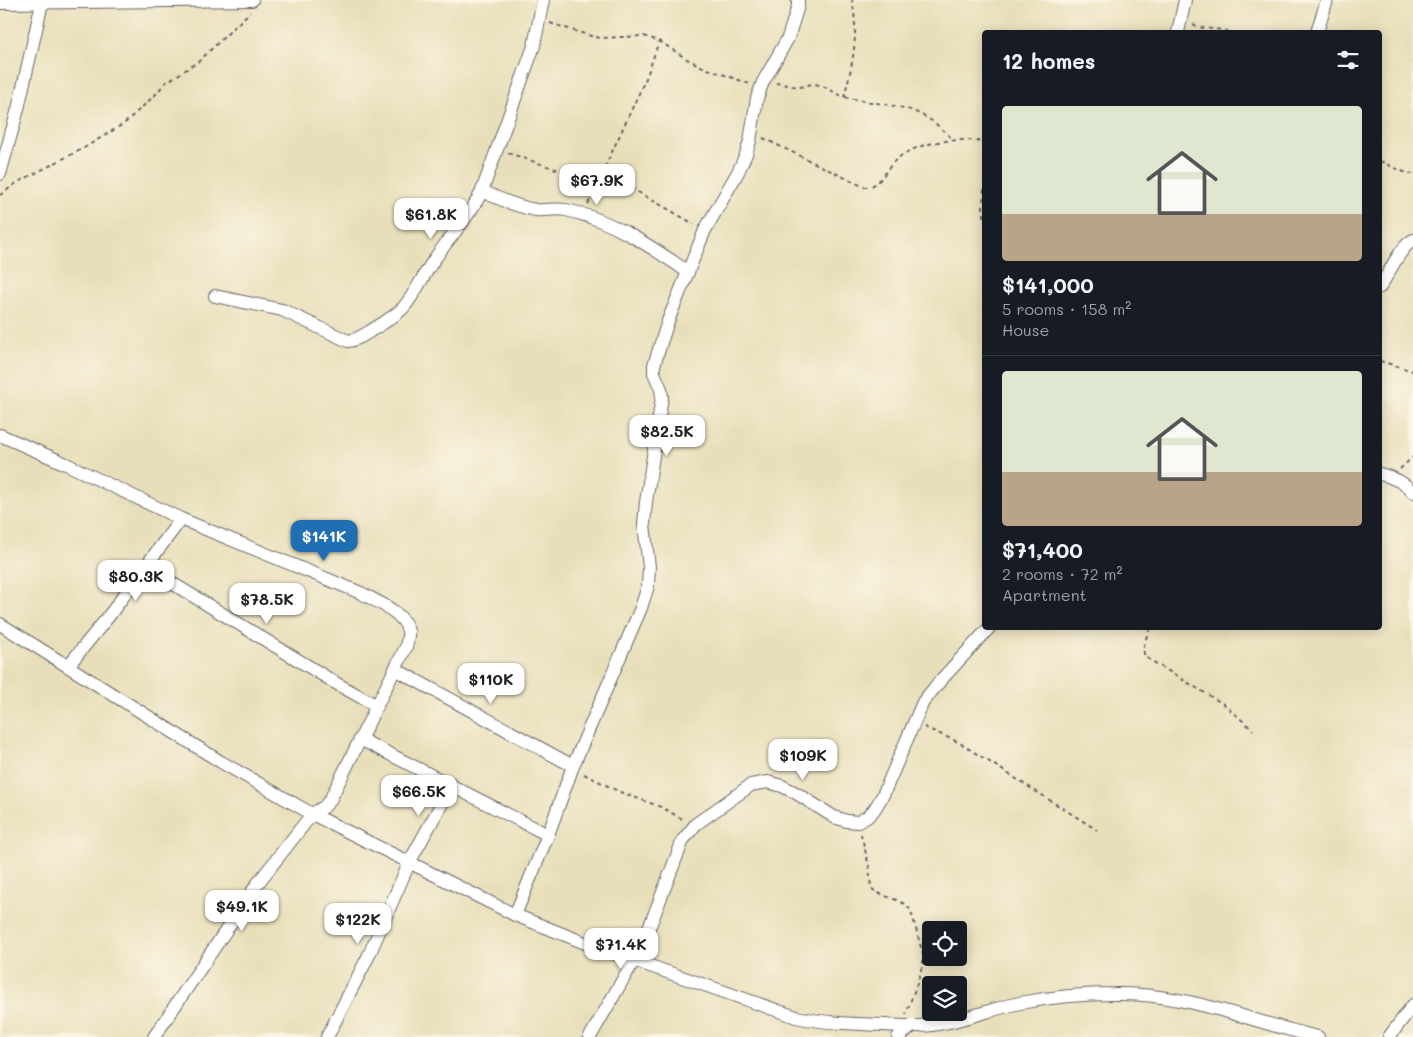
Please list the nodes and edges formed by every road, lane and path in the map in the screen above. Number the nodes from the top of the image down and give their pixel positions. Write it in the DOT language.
graph roads {
  1 [pos="543,0"];
  2 [pos="798,0"];
  3 [pos="852,0"];
  4 [pos="1185,0"];
  5 [pos="1327,0"];
  6 [pos="0,3"];
  7 [pos="42,3"];
  8 [pos="251,6"];
  9 [pos="1181,17"];
  10 [pos="540,20"];
  11 [pos="1178,30"];
  12 [pos="1220,30"];
  13 [pos="1318,30"];
  14 [pos="659,41"];
  15 [pos="762,85"];
  16 [pos="844,97"];
  17 [pos="752,133"];
  18 [pos="953,140"];
  19 [pos="982,141"];
  20 [pos="496,150"];
  21 [pos="1382,162"];
  22 [pos="603,172"];
  23 [pos="0,174"];
  24 [pos="1413,174"];
  25 [pos="598,183"];
  26 [pos="482,191"];
  27 [pos="0,195"];
  28 [pos="583,215"];
  29 [pos="705,230"];
  30 [pos="1413,240"];
  31 [pos="688,272"];
  32 [pos="1382,284"];
  33 [pos="214,296"];
  34 [pos="1382,361"];
  35 [pos="1413,371"];
  36 [pos="0,435"];
  37 [pos="1413,457"];
  38 [pos="1382,475"];
  39 [pos="1393,478"];
  40 [pos="1413,492"];
  41 [pos="181,519"];
  42 [pos="144,566"];
  43 [pos="0,624"];
  44 [pos="987,630"];
  45 [pos="1149,630"];
  46 [pos="68,666"];
  47 [pos="395,669"];
  48 [pos="377,706"];
  49 [pos="913,721"];
  50 [pos="1253,730"];
  51 [pos="360,739"];
  52 [pos="573,766"];
  53 [pos="452,785"];
  54 [pos="312,814"];
  55 [pos="858,822"];
  56 [pos="696,824"];
  57 [pos="1097,830"];
  58 [pos="548,835"];
  59 [pos="410,861"];
  60 [pos="515,915"];
  61 [pos="634,960"];
  62 [pos="1413,1004"];
  63 [pos="904,1030"];
  64 [pos="154,1037"];
  65 [pos="327,1037"];
  66 [pos="590,1037"];
  67 [pos="1318,1037"];
  68 [pos="1389,1037"];
  1 -- 10 [label="street"];
  2 -- 15 [label="street"];
  3 -- 16 [label="path"];
  4 -- 9 [label="street"];
  5 -- 13 [label="street"];
  6 -- 7 [label="street"];
  7 -- 8 [label="street"];
  7 -- 23 [label="street"];
  8 -- 27 [label="path"];
  9 -- 11 [label="street"];
  9 -- 12 [label="path"];
  10 -- 14 [label="path"];
  10 -- 20 [label="street"];
  14 -- 15 [label="path"];
  14 -- 22 [label="path"];
  15 -- 16 [label="path"];
  15 -- 17 [label="street"];
  16 -- 18 [label="path"];
  17 -- 18 [label="path"];
  17 -- 29 [label="street"];
  18 -- 19 [label="path"];
  20 -- 25 [label="path"];
  20 -- 26 [label="street"];
  21 -- 24 [label="path"];
  22 -- 25 [label="path"];
  22 -- 29 [label="path"];
  25 -- 28 [label="path"];
  26 -- 28 [label="street"];
  26 -- 33 [label="street"];
  28 -- 31 [label="street"];
  29 -- 31 [label="street"];
  30 -- 32 [label="street"];
  31 -- 52 [label="street"];
  34 -- 35 [label="path"];
  36 -- 41 [label="street"];
  37 -- 39 [label="path"];
  38 -- 39 [label="street"];
  39 -- 40 [label="street"];
  41 -- 42 [label="street"];
  41 -- 47 [label="street"];
  42 -- 46 [label="street"];
  42 -- 48 [label="street"];
  43 -- 46 [label="street"];
  44 -- 49 [label="street"];
  45 -- 50 [label="path"];
  46 -- 54 [label="street"];
  47 -- 48 [label="street"];
  47 -- 52 [label="street"];
  48 -- 51 [label="street"];
  49 -- 55 [label="street"];
  49 -- 57 [label="path"];
  51 -- 53 [label="street"];
  51 -- 54 [label="street"];
  52 -- 56 [label="path"];
  52 -- 58 [label="street"];
  53 -- 58 [label="street"];
  53 -- 59 [label="street"];
  54 -- 59 [label="street"];
  54 -- 64 [label="street"];
  55 -- 56 [label="street"];
  55 -- 63 [label="path"];
  56 -- 61 [label="street"];
  58 -- 60 [label="street"];
  59 -- 60 [label="street"];
  59 -- 65 [label="street"];
  60 -- 61 [label="street"];
  61 -- 63 [label="street"];
  61 -- 66 [label="street"];
  62 -- 68 [label="street"];
  63 -- 67 [label="street"];
}
